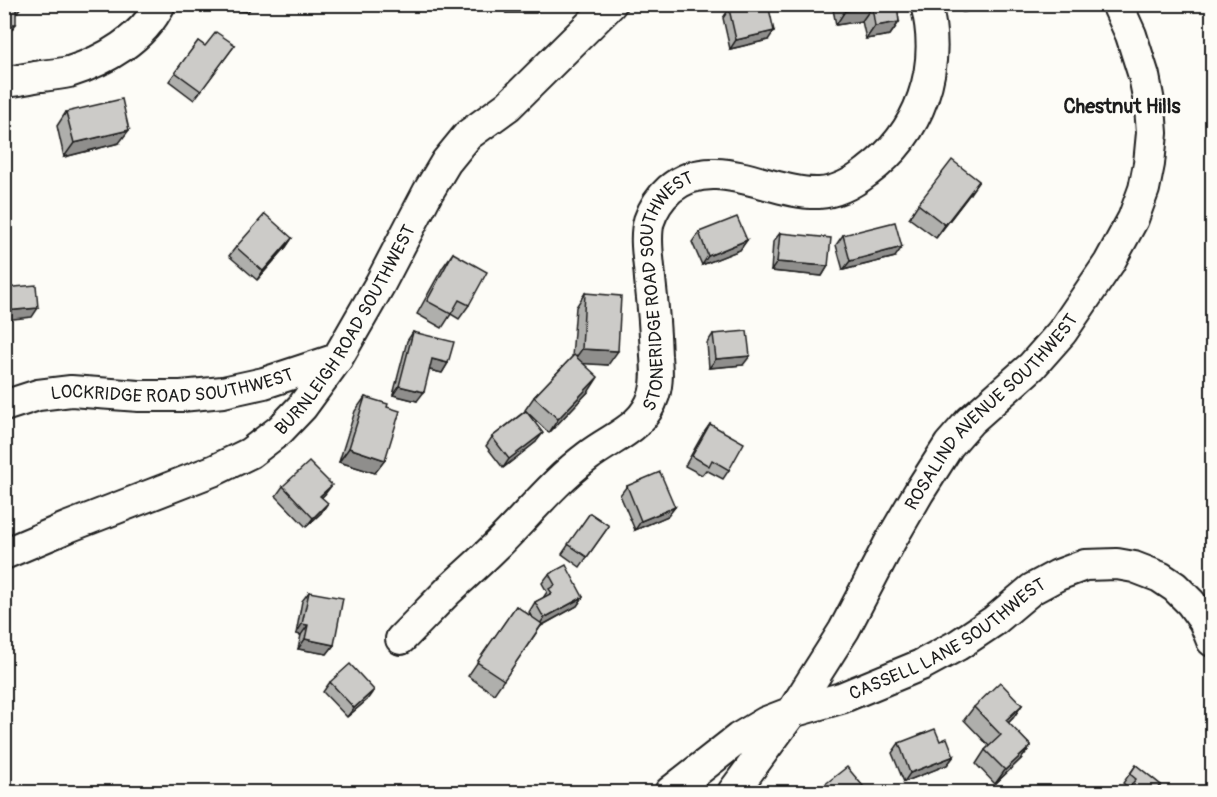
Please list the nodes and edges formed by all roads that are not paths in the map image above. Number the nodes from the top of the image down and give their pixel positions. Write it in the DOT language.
graph roads {
  1 [pos="160,4"];
  2 [pos="611,4"];
  3 [pos="926,4"];
  4 [pos="1117,4"];
  5 [pos="4,82"];
  6 [pos="337,359"];
  7 [pos="4,406"];
  8 [pos="4,554"];
  9 [pos="401,639"];
  10 [pos="1212,641"];
  11 [pos="792,712"];
  12 [pos="669,792"];
  13 [pos="733,792"];
  1 -- 5 [label="street"];
  2 -- 6 [label="street, BURNLEIGH ROAD SOUTHWEST"];
  3 -- 9 [label="street, STONERIDGE ROAD SOUTHWEST"];
  4 -- 11 [label="street, ROSALIND AVENUE SOUTHWEST"];
  6 -- 7 [label="street, LOCKRIDGE ROAD SOUTHWEST"];
  6 -- 8 [label="street, BURNLEIGH ROAD SOUTHWEST"];
  10 -- 11 [label="street, CASSELL LANE SOUTHWEST"];
  11 -- 12 [label="street, CASSELL LANE SOUTHWEST"];
  11 -- 13 [label="street, ROSALIND AVENUE SOUTHWEST"];
}
